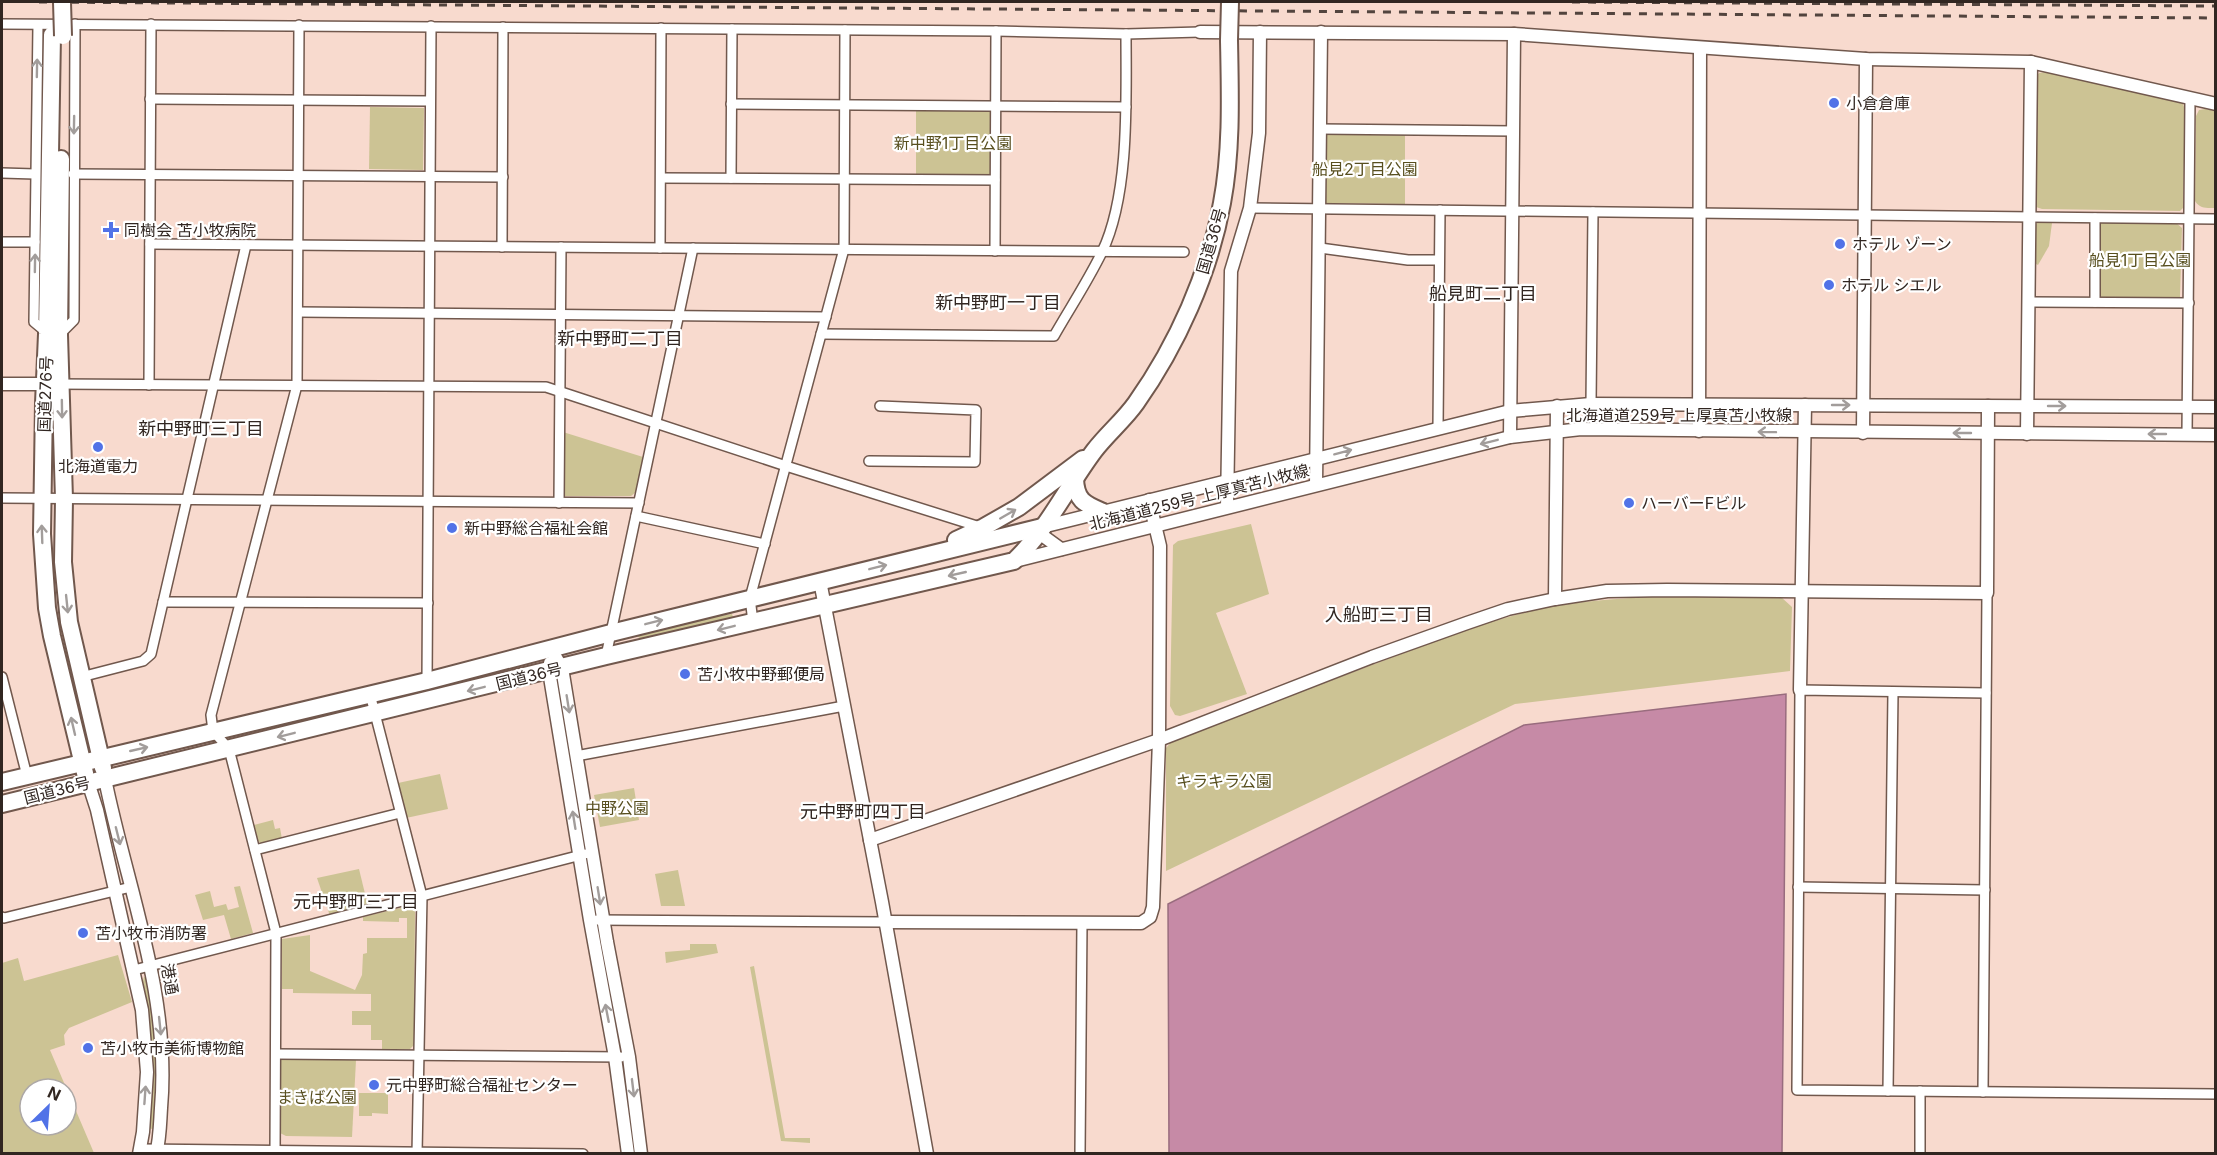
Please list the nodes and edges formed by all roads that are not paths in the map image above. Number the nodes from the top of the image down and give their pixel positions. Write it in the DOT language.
graph roads {
  1 [pos="52,2"];
  2 [pos="62,2"];
  3 [pos="1230,2"];
  4 [pos="2,24"];
  5 [pos="151,24"];
  6 [pos="38,25"];
  7 [pos="299,25"];
  8 [pos="431,26"];
  9 [pos="503,27"];
  10 [pos="661,28"];
  11 [pos="732,29"];
  12 [pos="845,30"];
  13 [pos="996,31"];
  14 [pos="63,32"];
  15 [pos="1200,32"];
  16 [pos="1260,32"];
  17 [pos="1321,32"];
  18 [pos="1126,34"];
  19 [pos="1514,34"];
  20 [pos="1700,48"];
  21 [pos="1866,59"];
  22 [pos="2031,62"];
  23 [pos="150,99"];
  24 [pos="2190,99"];
  25 [pos="299,100"];
  26 [pos="430,101"];
  27 [pos="731,104"];
  28 [pos="2216,104"];
  29 [pos="844,105"];
  30 [pos="995,106"];
  31 [pos="1126,107"];
  32 [pos="1320,129"];
  33 [pos="1513,131"];
  34 [pos="2,173"];
  35 [pos="35,174"];
  36 [pos="74,174"];
  37 [pos="150,174"];
  38 [pos="299,175"];
  39 [pos="430,176"];
  40 [pos="503,177"];
  41 [pos="661,178"];
  42 [pos="731,178"];
  43 [pos="844,179"];
  44 [pos="995,180"];
  45 [pos="1250,208"];
  46 [pos="1320,209"];
  47 [pos="1440,210"];
  48 [pos="1512,211"];
  49 [pos="1593,212"];
  50 [pos="1698,213"];
  51 [pos="1865,215"];
  52 [pos="2030,217"];
  53 [pos="2095,218"];
  54 [pos="2189,219"];
  55 [pos="2216,219"];
  56 [pos="2,242"];
  57 [pos="35,242"];
  58 [pos="150,244"];
  59 [pos="246,245"];
  60 [pos="298,245"];
  61 [pos="430,246"];
  62 [pos="502,247"];
  63 [pos="561,247"];
  64 [pos="660,248"];
  65 [pos="693,248"];
  66 [pos="844,249"];
  67 [pos="1320,249"];
  68 [pos="994,251"];
  69 [pos="1103,252"];
  70 [pos="1184,252"];
  71 [pos="1439,260"];
  72 [pos="2029,302"];
  73 [pos="2095,302"];
  74 [pos="2188,303"];
  75 [pos="298,312"];
  76 [pos="429,313"];
  77 [pos="560,314"];
  78 [pos="679,315"];
  79 [pos="826,317"];
  80 [pos="53,334"];
  81 [pos="821,334"];
  82 [pos="2,384"];
  83 [pos="53,384"];
  84 [pos="149,385"];
  85 [pos="213,385"];
  86 [pos="297,385"];
  87 [pos="429,386"];
  88 [pos="560,390"];
  89 [pos="1591,404"];
  90 [pos="1805,405"];
  91 [pos="1863,405"];
  92 [pos="880,406"];
  93 [pos="1557,406"];
  94 [pos="1698,406"];
  95 [pos="1988,406"];
  96 [pos="2027,406"];
  97 [pos="2188,407"];
  98 [pos="2216,407"];
  99 [pos="1510,411"];
  100 [pos="656,422"];
  101 [pos="1438,429"];
  102 [pos="1699,430"];
  103 [pos="1557,431"];
  104 [pos="1805,432"];
  105 [pos="1863,433"];
  106 [pos="1988,433"];
  107 [pos="2027,434"];
  108 [pos="2187,435"];
  109 [pos="2216,435"];
  110 [pos="1510,437"];
  111 [pos="1095,449"];
  112 [pos="1317,459"];
  113 [pos="868,461"];
  114 [pos="786,466"];
  115 [pos="1075,479"];
  116 [pos="1227,481"];
  117 [pos="1316,485"];
  118 [pos="1046,486"];
  119 [pos="2,498"];
  120 [pos="42,499"];
  121 [pos="64,499"];
  122 [pos="186,500"];
  123 [pos="267,500"];
  124 [pos="1149,500"];
  125 [pos="428,502"];
  126 [pos="559,503"];
  127 [pos="639,503"];
  128 [pos="1227,507"];
  129 [pos="1103,512"];
  130 [pos="636,516"];
  131 [pos="1155,525"];
  132 [pos="984,527"];
  133 [pos="1039,529"];
  134 [pos="765,544"];
  135 [pos="1061,549"];
  136 [pos="917,557"];
  137 [pos="1014,561"];
  138 [pos="820,581"];
  139 [pos="1802,590"];
  140 [pos="1987,592"];
  141 [pos="750,598"];
  142 [pos="1556,598"];
  143 [pos="163,602"];
  144 [pos="240,602"];
  145 [pos="428,603"];
  146 [pos="825,604"];
  147 [pos="753,622"];
  148 [pos="611,633"];
  149 [pos="551,649"];
  150 [pos="606,656"];
  151 [pos="556,669"];
  152 [pos="2,677"];
  153 [pos="81,677"];
  154 [pos="428,681"];
  155 [pos="1800,690"];
  156 [pos="1893,692"];
  157 [pos="1986,693"];
  158 [pos="370,694"];
  159 [pos="428,700"];
  160 [pos="844,706"];
  161 [pos="375,713"];
  162 [pos="213,731"];
  163 [pos="1159,740"];
  164 [pos="229,749"];
  165 [pos="576,756"];
  166 [pos="100,758"];
  167 [pos="82,763"];
  168 [pos="27,776"];
  169 [pos="105,779"];
  170 [pos="2,782"];
  171 [pos="88,782"];
  172 [pos="2,804"];
  173 [pos="400,813"];
  174 [pos="870,840"];
  175 [pos="255,850"];
  176 [pos="586,853"];
  177 [pos="131,887"];
  178 [pos="1798,887"];
  179 [pos="1890,889"];
  180 [pos="1985,890"];
  181 [pos="114,891"];
  182 [pos="422,896"];
  183 [pos="2,916"];
  184 [pos="597,920"];
  185 [pos="885,922"];
  186 [pos="1082,923"];
  187 [pos="276,933"];
  188 [pos="151,966"];
  189 [pos="134,970"];
  190 [pos="276,1054"];
  191 [pos="418,1055"];
  192 [pos="615,1057"];
  193 [pos="629,1057"];
  194 [pos="1888,1091"];
  195 [pos="1920,1091"];
  196 [pos="1983,1092"];
  197 [pos="2216,1094"];
  198 [pos="140,1151"];
  199 [pos="157,1151"];
  200 [pos="274,1152"];
  201 [pos="417,1153"];
  202 [pos="546,1153"];
  203 [pos="583,1154"];
  204 [pos="628,1154"];
  205 [pos="641,1154"];
  206 [pos="927,1154"];
  207 [pos="1080,1154"];
  208 [pos="1920,1154"];
  1 -- 14 [label="highway, 国道276号"];
  2 -- 14 [label="highway, 国道276号, bridge"];
  3 -- 111 [label="highway, 国道36号, bridge"];
  4 -- 6 [label="street"];
  5 -- 7 [label="street"];
  5 -- 14 [label="street"];
  5 -- 23 [label="street"];
  6 -- 14 [label="street"];
  35 -- 6 [label="street, one-way"];
  7 -- 8 [label="street"];
  7 -- 25 [label="street"];
  8 -- 9 [label="street"];
  8 -- 26 [label="street"];
  9 -- 10 [label="street"];
  9 -- 40 [label="street"];
  10 -- 11 [label="street"];
  10 -- 41 [label="street"];
  11 -- 12 [label="street"];
  11 -- 27 [label="street"];
  12 -- 13 [label="street"];
  12 -- 29 [label="street"];
  13 -- 18 [label="street"];
  13 -- 30 [label="street"];
  14 -- 36 [label="street, one-way"];
  14 -- 80 [label="highway, 国道276号"];
  15 -- 16 [label="street"];
  15 -- 18 [label="street"];
  16 -- 17 [label="street"];
  16 -- 45 [label="street"];
  17 -- 19 [label="street"];
  17 -- 32 [label="street"];
  18 -- 31 [label="street"];
  19 -- 20 [label="street"];
  19 -- 33 [label="street"];
  20 -- 21 [label="street"];
  20 -- 50 [label="street"];
  21 -- 22 [label="street"];
  21 -- 51 [label="street"];
  22 -- 24 [label="street"];
  22 -- 52 [label="street"];
  23 -- 25 [label="street"];
  23 -- 37 [label="street"];
  24 -- 28 [label="street"];
  24 -- 54 [label="street"];
  25 -- 26 [label="street"];
  25 -- 38 [label="street"];
  26 -- 39 [label="street"];
  27 -- 29 [label="street"];
  27 -- 42 [label="street"];
  29 -- 30 [label="street"];
  29 -- 43 [label="street"];
  30 -- 31 [label="street"];
  30 -- 44 [label="street"];
  31 -- 69 [label="street"];
  32 -- 33 [label="street"];
  32 -- 46 [label="street"];
  33 -- 48 [label="street"];
  34 -- 35 [label="street"];
  35 -- 57 [label="street"];
  36 -- 37 [label="street"];
  36 -- 80 [label="street"];
  37 -- 38 [label="street"];
  37 -- 58 [label="street"];
  38 -- 39 [label="street"];
  38 -- 60 [label="street"];
  39 -- 40 [label="street"];
  39 -- 61 [label="street"];
  40 -- 62 [label="street"];
  41 -- 42 [label="street"];
  41 -- 64 [label="street"];
  42 -- 43 [label="street"];
  43 -- 44 [label="street"];
  43 -- 66 [label="street"];
  44 -- 68 [label="street"];
  45 -- 46 [label="street"];
  45 -- 116 [label="street"];
  46 -- 47 [label="street"];
  46 -- 67 [label="street"];
  47 -- 48 [label="street"];
  47 -- 71 [label="street"];
  48 -- 49 [label="street"];
  48 -- 99 [label="street"];
  49 -- 50 [label="street"];
  49 -- 89 [label="street"];
  50 -- 51 [label="street"];
  50 -- 94 [label="street"];
  51 -- 52 [label="street"];
  51 -- 91 [label="street"];
  52 -- 53 [label="street"];
  52 -- 72 [label="street"];
  53 -- 54 [label="street"];
  53 -- 73 [label="street"];
  54 -- 55 [label="street"];
  54 -- 74 [label="street"];
  56 -- 57 [label="street"];
  80 -- 57 [label="street, one-way"];
  58 -- 59 [label="street"];
  58 -- 84 [label="street"];
  59 -- 60 [label="street"];
  59 -- 85 [label="street"];
  60 -- 61 [label="street"];
  60 -- 75 [label="street"];
  61 -- 62 [label="street"];
  61 -- 76 [label="street"];
  62 -- 63 [label="street"];
  63 -- 64 [label="street"];
  63 -- 77 [label="street"];
  64 -- 65 [label="street"];
  65 -- 66 [label="street"];
  65 -- 78 [label="street"];
  66 -- 68 [label="street"];
  66 -- 79 [label="street"];
  67 -- 71 [label="street"];
  67 -- 112 [label="street"];
  68 -- 69 [label="street"];
  69 -- 70 [label="street"];
  69 -- 81 [label="street"];
  71 -- 101 [label="street"];
  72 -- 73 [label="street"];
  72 -- 96 [label="street"];
  73 -- 74 [label="street"];
  74 -- 97 [label="street"];
  75 -- 76 [label="street"];
  75 -- 86 [label="street"];
  76 -- 77 [label="street"];
  76 -- 87 [label="street"];
  77 -- 78 [label="street"];
  77 -- 88 [label="street"];
  78 -- 79 [label="street"];
  78 -- 100 [label="street"];
  79 -- 81 [label="street"];
  80 -- 83 [label="highway, 国道276号"];
  81 -- 114 [label="street"];
  82 -- 83 [label="street"];
  83 -- 84 [label="street"];
  83 -- 120 [label="highway, 国道276号"];
  83 -- 121 [label="highway, 国道276号, one-way"];
  84 -- 85 [label="street"];
  85 -- 86 [label="street"];
  85 -- 122 [label="street"];
  86 -- 87 [label="street"];
  86 -- 123 [label="street"];
  87 -- 88 [label="street"];
  87 -- 125 [label="street"];
  88 -- 100 [label="street"];
  88 -- 126 [label="street"];
  89 -- 93 [label="street, 北海道道259号 上厚真苫小牧線"];
  89 -- 94 [label="street, 北海道道259号 上厚真苫小牧線"];
  90 -- 91 [label="street, 北海道道259号 上厚真苫小牧線, one-way"];
  90 -- 94 [label="street, 北海道道259号 上厚真苫小牧線"];
  90 -- 104 [label="street"];
  91 -- 95 [label="street, 北海道道259号 上厚真苫小牧線"];
  91 -- 105 [label="street"];
  92 -- 113 [label="street"];
  93 -- 99 [label="street, 北海道道259号 上厚真苫小牧線"];
  93 -- 103 [label="street"];
  94 -- 102 [label="street"];
  95 -- 96 [label="street, 北海道道259号 上厚真苫小牧線"];
  95 -- 106 [label="street"];
  96 -- 97 [label="street, 北海道道259号 上厚真苫小牧線, one-way"];
  96 -- 107 [label="street"];
  97 -- 98 [label="street, 北海道道259号 上厚真苫小牧線"];
  97 -- 108 [label="street"];
  99 -- 101 [label="street, 北海道道259号 上厚真苫小牧線"];
  99 -- 110 [label="street"];
  100 -- 114 [label="street"];
  100 -- 127 [label="street"];
  112 -- 101 [label="street, 北海道道259号 上厚真苫小牧線, one-way"];
  102 -- 103 [label="street, 北海道道259号 上厚真苫小牧線"];
  104 -- 102 [label="street, 北海道道259号 上厚真苫小牧線, one-way"];
  103 -- 110 [label="street, 北海道道259号 上厚真苫小牧線"];
  103 -- 142 [label="street"];
  104 -- 105 [label="street, 北海道道259号 上厚真苫小牧線"];
  104 -- 139 [label="street"];
  106 -- 105 [label="street, 北海道道259号 上厚真苫小牧線, one-way"];
  106 -- 107 [label="street, 北海道道259号 上厚真苫小牧線"];
  106 -- 140 [label="street"];
  108 -- 107 [label="street, 北海道道259号 上厚真苫小牧線, one-way"];
  108 -- 109 [label="street, 北海道道259号 上厚真苫小牧線"];
  110 -- 117 [label="street, 北海道道259号 上厚真苫小牧線, one-way"];
  111 -- 115 [label="highway, 国道36号"];
  111 -- 118 [label="highway, 国道36号"];
  112 -- 116 [label="street, 北海道道259号 上厚真苫小牧線"];
  112 -- 117 [label="street"];
  114 -- 132 [label="street"];
  114 -- 134 [label="street"];
  115 -- 129 [label="highway"];
  115 -- 133 [label="highway, 国道36号"];
  116 -- 124 [label="street, 北海道道259号 上厚真苫小牧線"];
  116 -- 128 [label="street"];
  117 -- 128 [label="street, 北海道道259号 上厚真苫小牧線"];
  132 -- 118 [label="highway, 国道36号, one-way"];
  118 -- 133 [label="highway"];
  119 -- 120 [label="street"];
  120 -- 121 [label="street"];
  167 -- 120 [label="highway, 国道276号, one-way"];
  121 -- 122 [label="street"];
  121 -- 153 [label="highway, 国道276号, one-way"];
  122 -- 123 [label="street"];
  122 -- 143 [label="street"];
  123 -- 125 [label="street"];
  123 -- 144 [label="street"];
  124 -- 129 [label="street, 北海道道259号 上厚真苫小牧線"];
  124 -- 131 [label="street"];
  125 -- 126 [label="street"];
  125 -- 145 [label="street"];
  126 -- 127 [label="street"];
  127 -- 130 [label="street"];
  128 -- 131 [label="street, 北海道道259号 上厚真苫小牧線"];
  129 -- 133 [label="street, 北海道道259号 上厚真苫小牧線"];
  130 -- 134 [label="street"];
  130 -- 148 [label="street"];
  131 -- 135 [label="street, 北海道道259号 上厚真苫小牧線"];
  131 -- 163 [label="street"];
  132 -- 136 [label="highway, 国道36号"];
  133 -- 135 [label="street"];
  133 -- 136 [label="highway, 国道36号"];
  133 -- 137 [label="highway, 国道36号"];
  134 -- 141 [label="street"];
  135 -- 137 [label="street, 北海道道259号 上厚真苫小牧線"];
  138 -- 136 [label="highway, 国道36号, one-way"];
  137 -- 146 [label="highway, 国道36号, one-way"];
  138 -- 141 [label="highway, 国道36号"];
  138 -- 146 [label="street"];
  139 -- 140 [label="street"];
  139 -- 142 [label="street"];
  139 -- 155 [label="street"];
  140 -- 157 [label="street"];
  141 -- 147 [label="street"];
  148 -- 141 [label="highway, 国道36号, one-way"];
  142 -- 163 [label="street"];
  143 -- 144 [label="street"];
  143 -- 153 [label="street"];
  144 -- 145 [label="street"];
  144 -- 162 [label="street"];
  145 -- 154 [label="street"];
  146 -- 147 [label="highway, 国道36号"];
  146 -- 160 [label="street"];
  147 -- 150 [label="highway, 国道36号, one-way"];
  148 -- 149 [label="highway, 国道36号"];
  148 -- 150 [label="street"];
  149 -- 151 [label="street"];
  149 -- 154 [label="highway, 国道36号"];
  150 -- 151 [label="highway, 国道36号"];
  151 -- 159 [label="highway, 国道36号, one-way"];
  151 -- 165 [label="street, one-way"];
  176 -- 151 [label="street, one-way"];
  152 -- 168 [label="street"];
  153 -- 166 [label="highway, 国道276号"];
  154 -- 158 [label="highway, 国道36号"];
  154 -- 159 [label="street"];
  155 -- 156 [label="street"];
  155 -- 178 [label="street"];
  156 -- 157 [label="street"];
  156 -- 179 [label="street"];
  157 -- 180 [label="street"];
  158 -- 161 [label="street"];
  158 -- 162 [label="highway, 国道36号"];
  159 -- 161 [label="highway, 国道36号"];
  160 -- 165 [label="street"];
  160 -- 174 [label="street"];
  161 -- 164 [label="highway, 国道36号, one-way"];
  161 -- 173 [label="street"];
  162 -- 164 [label="street"];
  166 -- 162 [label="highway, 国道36号, one-way"];
  163 -- 174 [label="street"];
  163 -- 186 [label="street"];
  164 -- 169 [label="highway, 国道36号"];
  164 -- 175 [label="street"];
  165 -- 176 [label="street"];
  166 -- 167 [label="highway, 国道36号"];
  166 -- 169 [label="highway, 国道276号"];
  167 -- 168 [label="highway, 国道36号"];
  167 -- 171 [label="highway, 国道276号"];
  168 -- 170 [label="highway, 国道36号"];
  169 -- 171 [label="highway, 国道36号"];
  169 -- 177 [label="street, 港通, one-way"];
  171 -- 172 [label="highway, 国道36号"];
  171 -- 181 [label="street, 港通"];
  173 -- 175 [label="street"];
  173 -- 182 [label="street"];
  174 -- 185 [label="street"];
  175 -- 187 [label="street"];
  176 -- 182 [label="street"];
  176 -- 184 [label="street"];
  177 -- 181 [label="street"];
  177 -- 188 [label="street, 港通"];
  178 -- 179 [label="street"];
  178 -- 194 [label="street"];
  179 -- 180 [label="street"];
  179 -- 194 [label="street"];
  180 -- 196 [label="street"];
  181 -- 183 [label="street"];
  181 -- 189 [label="street, 港通"];
  182 -- 187 [label="street"];
  182 -- 191 [label="street"];
  184 -- 185 [label="street"];
  192 -- 184 [label="street, one-way"];
  184 -- 193 [label="street"];
  185 -- 186 [label="street"];
  185 -- 206 [label="street"];
  186 -- 207 [label="street"];
  187 -- 188 [label="street"];
  187 -- 190 [label="street"];
  188 -- 189 [label="street"];
  188 -- 199 [label="street, 港通, one-way"];
  198 -- 189 [label="street, 港通, one-way"];
  190 -- 191 [label="street"];
  190 -- 200 [label="street"];
  191 -- 192 [label="street"];
  191 -- 201 [label="street"];
  192 -- 193 [label="street"];
  192 -- 204 [label="street"];
  193 -- 205 [label="street, one-way"];
  194 -- 195 [label="street"];
  195 -- 196 [label="street"];
  195 -- 208 [label="street"];
  196 -- 197 [label="street"];
  198 -- 199 [label="street"];
  199 -- 200 [label="street"];
  200 -- 201 [label="street"];
  201 -- 202 [label="street"];
  202 -- 203 [label="street"];
}
